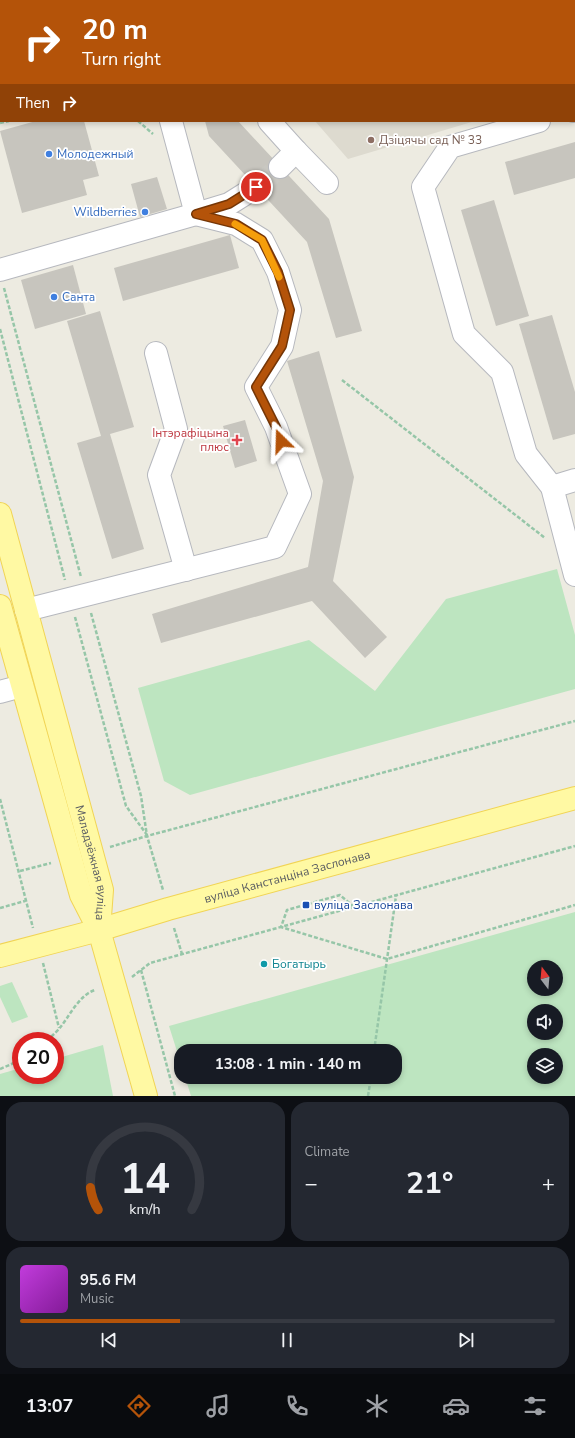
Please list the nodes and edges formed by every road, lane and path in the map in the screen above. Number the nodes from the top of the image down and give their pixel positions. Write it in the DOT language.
graph roads {
  1 [pos="139,122"];
  2 [pos="171,122"];
  3 [pos="270,122"];
  4 [pos="536,122"];
  5 [pos="154,135"];
  6 [pos="296,151"];
  7 [pos="280,168"];
  8 [pos="327,183"];
  9 [pos="256,187"];
  10 [pos="196,214"];
  11 [pos="2,278"];
  12 [pos="156,353"];
  13 [pos="342,380"];
  14 [pos="575,480"];
  15 [pos="552,487"];
  16 [pos="0,514"];
  17 [pos="545,539"];
  18 [pos="186,570"];
  19 [pos="575,575"];
  20 [pos="86,594"];
  21 [pos="0,606"];
  22 [pos="26,610"];
  23 [pos="22,686"];
  24 [pos="0,692"];
  25 [pos="575,721"];
  26 [pos="575,798"];
  27 [pos="0,799"];
  28 [pos="575,846"];
  29 [pos="20,871"];
  30 [pos="396,896"];
  31 [pos="26,901"];
  32 [pos="575,905"];
  33 [pos="354,907"];
  34 [pos="0,908"];
  35 [pos="281,927"];
  36 [pos="99,930"];
  37 [pos="0,956"];
  38 [pos="387,959"];
  39 [pos="59,1029"];
  40 [pos="56,1032"];
  41 [pos="375,1044"];
  42 [pos="12,1064"];
  43 [pos="0,1070"];
  44 [pos="370,1084"];
  45 [pos="146,1096"];
  46 [pos="175,1096"];
  47 [pos="368,1096"];
  1 -- 5 [label="path"];
  2 -- 10 [label="lane"];
  3 -- 6 [label="lane"];
  4 -- 15 [label="lane"];
  6 -- 7 [label="lane"];
  6 -- 8 [label="lane"];
  9 -- 10 [label="lane"];
  10 -- 11 [label="lane"];
  10 -- 18 [label="lane"];
  11 -- 20 [label="path"];
  12 -- 18 [label="lane"];
  13 -- 17 [label="path"];
  14 -- 15 [label="lane"];
  15 -- 19 [label="lane"];
  16 -- 22 [label="main road, Маладзёжная вуліца"];
  18 -- 20 [label="lane"];
  20 -- 22 [label="lane"];
  20 -- 25 [label="path"];
  21 -- 23 [label="main road, Маладзёжная вуліца"];
  22 -- 36 [label="main road, Маладзёжная вуліца"];
  23 -- 24 [label="lane"];
  23 -- 36 [label="main road, Маладзёжная вуліца"];
  26 -- 36 [label="main road, вуліца Канстанціна Заслонава"];
  27 -- 29 [label="path"];
  28 -- 30 [label="path"];
  30 -- 33 [label="path"];
  30 -- 38 [label="path"];
  31 -- 34 [label="path"];
  32 -- 38 [label="path"];
  33 -- 35 [label="path"];
  33 -- 35 [label="path"];
  35 -- 38 [label="path"];
  35 -- 46 [label="path"];
  36 -- 37 [label="main road, вуліца Канстанціна Заслонава"];
  36 -- 45 [label="main road"];
  38 -- 41 [label="path"];
  39 -- 40 [label="path"];
  42 -- 43 [label="path"];
  44 -- 47 [label="path"];
}
